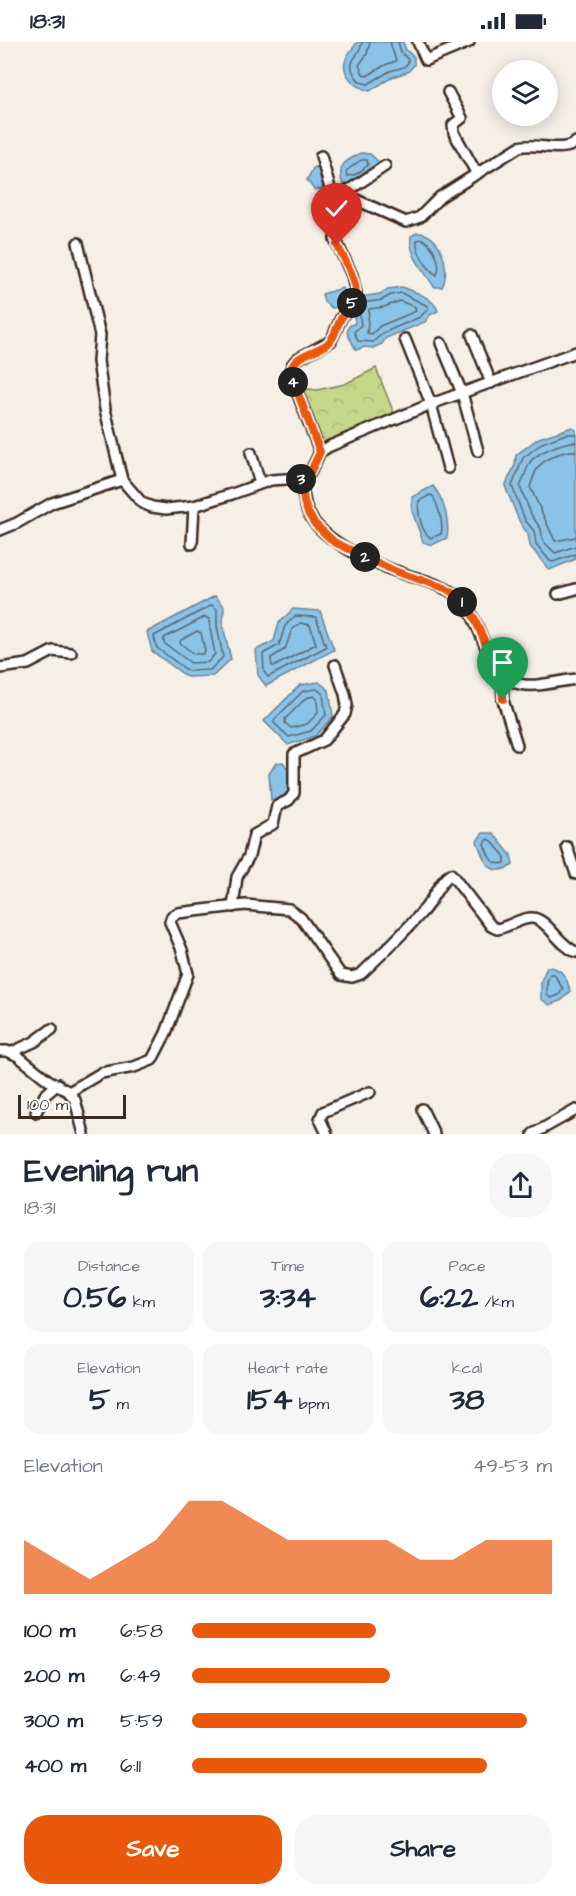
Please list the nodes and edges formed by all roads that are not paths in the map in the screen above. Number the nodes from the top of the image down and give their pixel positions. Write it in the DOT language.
graph roads {
  1 [pos="418,42"];
  2 [pos="469,42"];
  3 [pos="448,92"];
  4 [pos="576,142"];
  5 [pos="321,156"];
  6 [pos="385,166"];
  7 [pos="477,174"];
  8 [pos="343,194"];
  9 [pos="333,197"];
  10 [pos="78,243"];
  11 [pos="472,335"];
  12 [pos="405,339"];
  13 [pos="441,343"];
  14 [pos="576,352"];
  15 [pos="491,383"];
  16 [pos="462,393"];
  17 [pos="431,404"];
  18 [pos="478,451"];
  19 [pos="320,452"];
  20 [pos="251,453"];
  21 [pos="448,468"];
  22 [pos="301,478"];
  23 [pos="122,480"];
  24 [pos="260,483"];
  25 [pos="194,506"];
  26 [pos="0,530"];
  27 [pos="192,544"];
  28 [pos="576,589"];
  29 [pos="558,594"];
  30 [pos="71,653"];
  31 [pos="335,665"];
  32 [pos="0,668"];
  33 [pos="502,675"];
  34 [pos="576,679"];
  35 [pos="517,745"];
  36 [pos="567,847"];
  37 [pos="576,874"];
  38 [pos="232,906"];
  39 [pos="576,952"];
  40 [pos="52,1029"];
  41 [pos="0,1051"];
  42 [pos="12,1052"];
  43 [pos="58,1084"];
  44 [pos="69,1092"];
  45 [pos="369,1092"];
  46 [pos="422,1109"];
  47 [pos="576,1110"];
  48 [pos="36,1112"];
  49 [pos="83,1132"];
  50 [pos="539,1133"];
  51 [pos="72,1134"];
  52 [pos="327,1134"];
  53 [pos="434,1134"];
  1 -- 2 [label="street"];
  3 -- 7 [label="street"];
  4 -- 7 [label="street"];
  5 -- 9 [label="street"];
  6 -- 8 [label="street"];
  7 -- 8 [label="street"];
  8 -- 9 [label="street"];
  9 -- 19 [label="street"];
  10 -- 23 [label="street"];
  11 -- 15 [label="street"];
  12 -- 17 [label="street"];
  13 -- 16 [label="street"];
  14 -- 15 [label="street"];
  15 -- 16 [label="street"];
  16 -- 17 [label="street"];
  16 -- 18 [label="street"];
  17 -- 19 [label="street"];
  17 -- 21 [label="street"];
  19 -- 22 [label="street"];
  20 -- 24 [label="street"];
  22 -- 24 [label="street"];
  22 -- 33 [label="street"];
  23 -- 25 [label="street"];
  23 -- 26 [label="street"];
  24 -- 25 [label="street"];
  25 -- 27 [label="street"];
  28 -- 29 [label="street"];
  30 -- 32 [label="street"];
  31 -- 38 [label="street"];
  33 -- 34 [label="street"];
  33 -- 35 [label="street"];
  36 -- 37 [label="street"];
  38 -- 39 [label="street"];
  38 -- 44 [label="street"];
  40 -- 42 [label="street"];
  41 -- 42 [label="street"];
  42 -- 43 [label="street"];
  43 -- 44 [label="street"];
  43 -- 48 [label="street"];
  44 -- 49 [label="street"];
  45 -- 52 [label="street"];
  46 -- 53 [label="street"];
  47 -- 50 [label="street"];
  49 -- 51 [label="street"];
}
